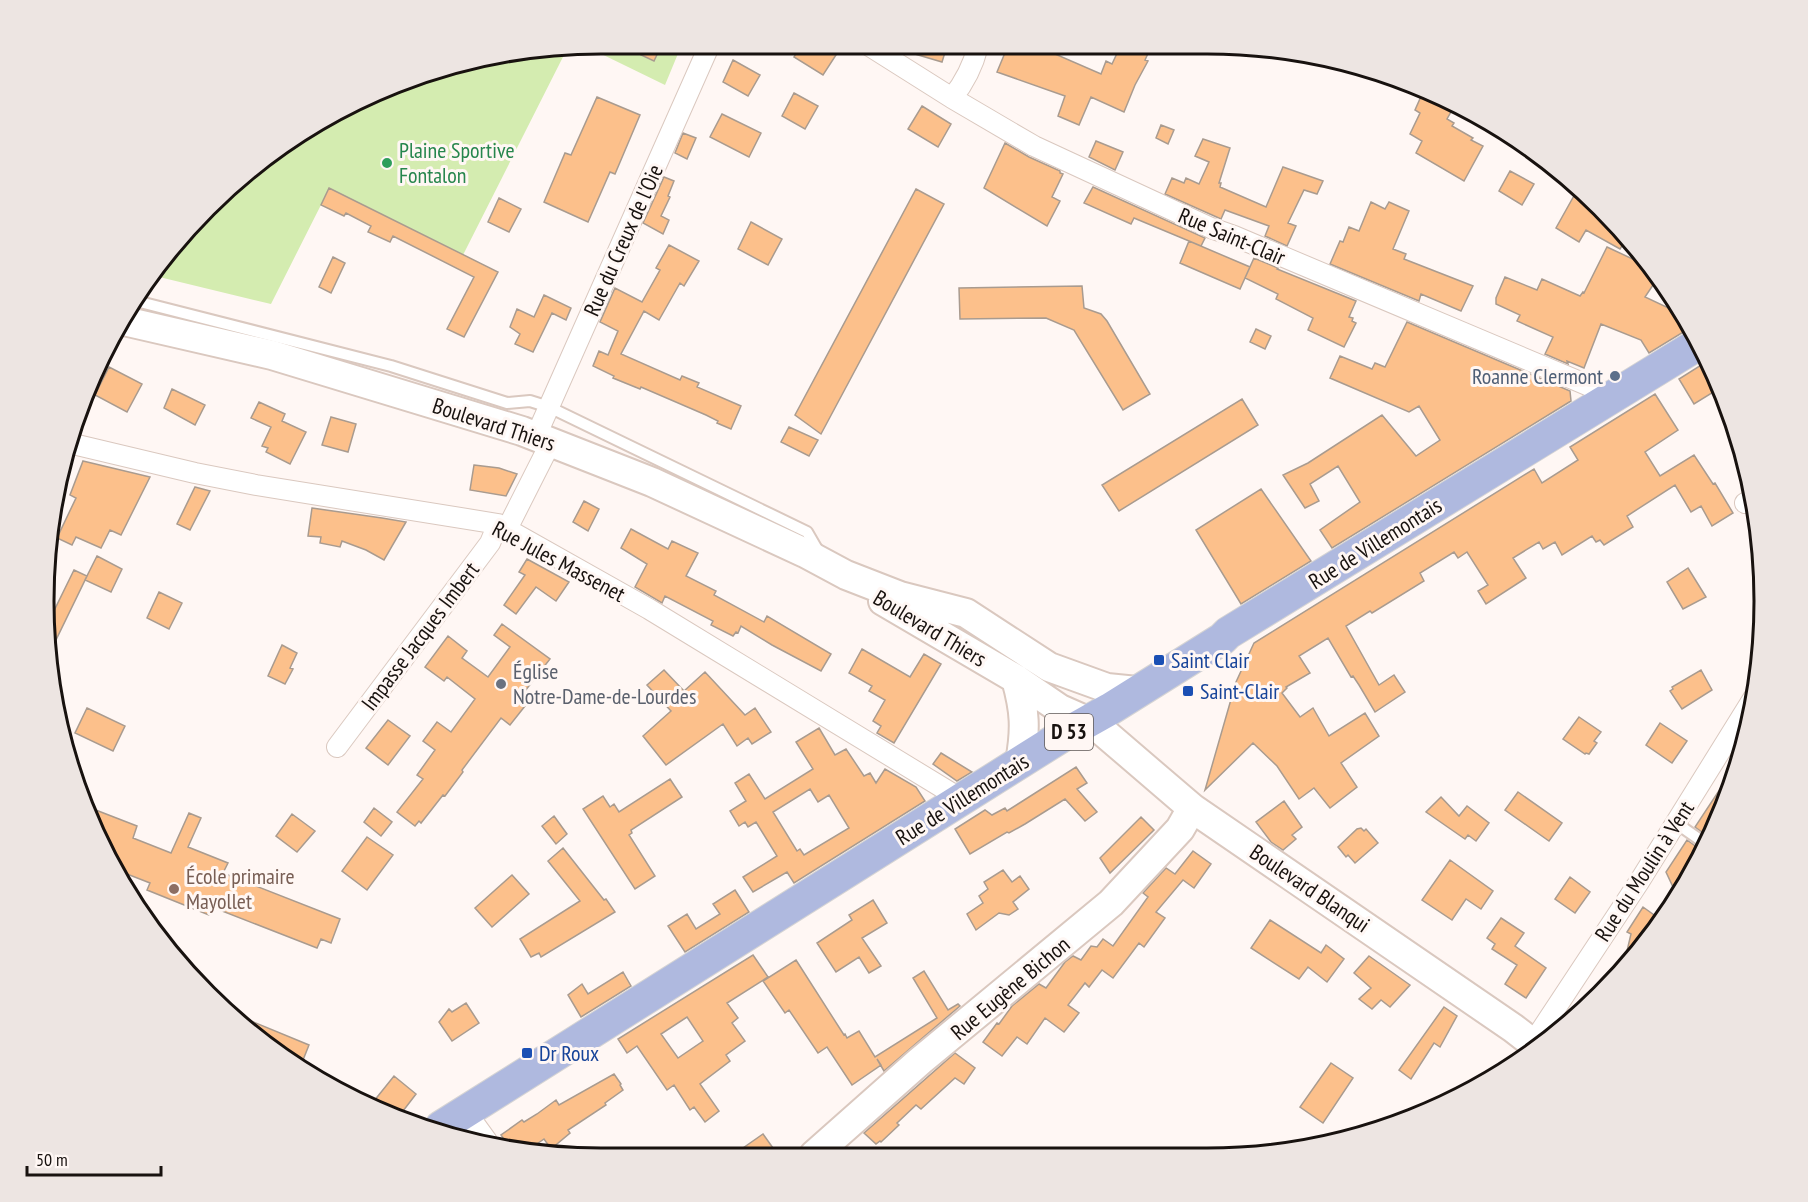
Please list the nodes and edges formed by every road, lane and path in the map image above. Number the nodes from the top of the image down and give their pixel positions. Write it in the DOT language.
graph roads {
  1 [pos="706,54"];
  2 [pos="882,54"];
  3 [pos="976,54"];
  4 [pos="952,98"];
  5 [pos="143,303"];
  6 [pos="130,322"];
  7 [pos="1692,349"];
  8 [pos="1608,401"];
  9 [pos="549,407"];
  10 [pos="543,439"];
  11 [pos="77,445"];
  12 [pos="503,526"];
  13 [pos="836,570"];
  14 [pos="1049,668"];
  15 [pos="1016,679"];
  16 [pos="1137,691"];
  17 [pos="1087,722"];
  18 [pos="1738,729"];
  19 [pos="337,747"];
  20 [pos="1020,762"];
  21 [pos="962,799"];
  22 [pos="1192,808"];
  23 [pos="1676,823"];
  24 [pos="1700,839"];
  25 [pos="1546,1030"];
  26 [pos="1531,1042"];
  27 [pos="454,1120"];
  28 [pos="473,1132"];
  29 [pos="822,1148"];
  1 -- 9 [label="street, Rue du Creux de l'Oie"];
  2 -- 4 [label="street, Rue Saint-Clair"];
  3 -- 4 [label="street"];
  4 -- 8 [label="street, Rue Saint-Clair"];
  5 -- 9 [label="lane"];
  6 -- 10 [label="main road, Boulevard Thiers"];
  7 -- 8 [label="main road, Rue de Villemontais / D 53"];
  8 -- 16 [label="main road, Rue de Villemontais / D 53"];
  9 -- 10 [label="street, Rue du Creux de l'Oie"];
  9 -- 13 [label="lane"];
  10 -- 12 [label="street, Impasse Jacques Imbert"];
  10 -- 13 [label="main road, Boulevard Thiers"];
  11 -- 12 [label="street, Rue Jules Massenet"];
  12 -- 19 [label="street, Impasse Jacques Imbert"];
  12 -- 21 [label="street, Rue Jules Massenet"];
  13 -- 14 [label="main road, Boulevard Thiers"];
  13 -- 15 [label="main road, Boulevard Thiers"];
  14 -- 16 [label="main road, Boulevard Thiers"];
  14 -- 17 [label="main road, Boulevard Thiers"];
  15 -- 17 [label="main road, Boulevard Thiers"];
  15 -- 20 [label="main road"];
  16 -- 17 [label="main road, Rue de Villemontais / D 53"];
  17 -- 20 [label="main road, Rue de Villemontais / D 53"];
  17 -- 22 [label="main road, Boulevard Blanqui"];
  18 -- 23 [label="street, Rue du Moulin à Vent"];
  20 -- 21 [label="main road, Rue de Villemontais / D 53"];
  21 -- 27 [label="main road, Rue de Villemontais / D 53"];
  22 -- 26 [label="main road, Boulevard Blanqui"];
  22 -- 29 [label="main road, Rue Eugène Bichon"];
  23 -- 24 [label="lane"];
  23 -- 25 [label="street, Rue du Moulin à Vent"];
  27 -- 28 [label="street"];
}
